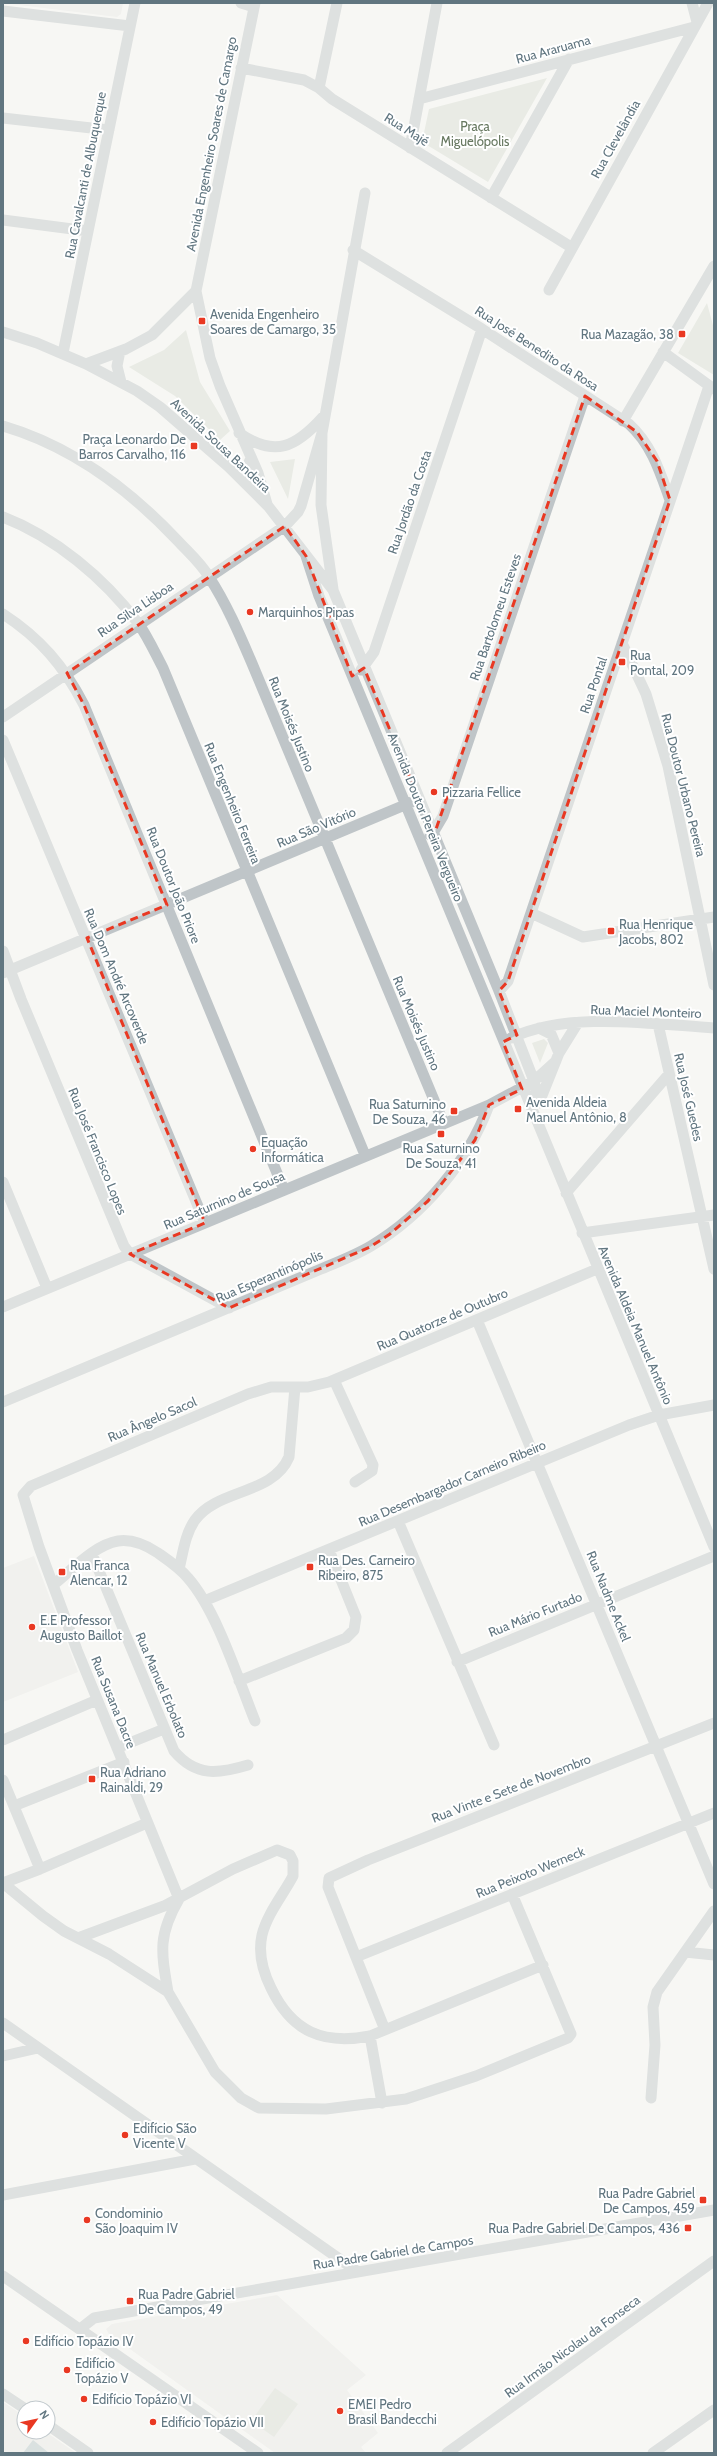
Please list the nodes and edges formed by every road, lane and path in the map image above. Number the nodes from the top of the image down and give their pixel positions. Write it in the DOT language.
graph roads {
  1 [pos="135,3"];
  2 [pos="241,3"];
  3 [pos="347,3"];
  4 [pos="437,3"];
  5 [pos="692,3"];
  6 [pos="708,3"];
  7 [pos="337,4"];
  8 [pos="254,5"];
  9 [pos="3,11"];
  10 [pos="696,24"];
  11 [pos="130,26"];
  12 [pos="569,59"];
  13 [pos="241,68"];
  14 [pos="319,88"];
  15 [pos="419,99"];
  16 [pos="3,118"];
  17 [pos="109,130"];
  18 [pos="410,148"];
  19 [pos="365,193"];
  20 [pos="491,198"];
  21 [pos="3,220"];
  22 [pos="88,231"];
  23 [pos="571,247"];
  24 [pos="354,250"];
  25 [pos="713,273"];
  26 [pos="549,290"];
  27 [pos="196,291"];
  28 [pos="482,329"];
  29 [pos="3,332"];
  30 [pos="120,351"];
  31 [pos="664,352"];
  32 [pos="63,353"];
  33 [pos="86,364"];
  34 [pos="121,382"];
  35 [pos="712,387"];
  36 [pos="585,396"];
  37 [pos="324,416"];
  38 [pos="623,421"];
  39 [pos="3,426"];
  40 [pos="239,433"];
  41 [pos="322,433"];
  42 [pos="250,458"];
  43 [pos="229,467"];
  44 [pos="670,500"];
  45 [pos="268,506"];
  46 [pos="3,517"];
  47 [pos="284,526"];
  48 [pos="306,556"];
  49 [pos="209,576"];
  50 [pos="333,590"];
  51 [pos="3,614"];
  52 [pos="138,624"];
  53 [pos="622,644"];
  54 [pos="364,668"];
  55 [pos="67,673"];
  56 [pos="352,676"];
  57 [pos="3,717"];
  58 [pos="3,740"];
  59 [pos="418,800"];
  60 [pos="406,805"];
  61 [pos="433,833"];
  62 [pos="326,839"];
  63 [pos="421,840"];
  64 [pos="246,871"];
  65 [pos="167,905"];
  66 [pos="531,913"];
  67 [pos="714,917"];
  68 [pos="700,919"];
  69 [pos="87,938"];
  70 [pos="3,951"];
  71 [pos="7,971"];
  72 [pos="714,985"];
  73 [pos="499,991"];
  74 [pos="577,1024"];
  75 [pos="658,1024"];
  76 [pos="539,1028"];
  77 [pos="714,1028"];
  78 [pos="516,1036"];
  79 [pos="504,1042"];
  80 [pos="558,1057"];
  81 [pos="669,1074"];
  82 [pos="534,1081"];
  83 [pos="522,1089"];
  84 [pos="489,1105"];
  85 [pos="537,1108"];
  86 [pos="444,1124"];
  87 [pos="366,1155"];
  88 [pos="3,1182"];
  89 [pos="284,1190"];
  90 [pos="566,1194"];
  91 [pos="714,1215"];
  92 [pos="702,1216"];
  93 [pos="205,1223"];
  94 [pos="582,1233"];
  95 [pos="130,1254"];
  96 [pos="598,1269"];
  97 [pos="714,1269"];
  98 [pos="47,1288"];
  99 [pos="3,1307"];
  100 [pos="229,1308"];
  101 [pos="476,1320"];
  102 [pos="334,1380"];
  103 [pos="295,1387"];
  104 [pos="3,1402"];
  105 [pos="714,1405"];
  106 [pos="659,1415"];
  107 [pos="538,1462"];
  108 [pos="355,1482"];
  109 [pos="25,1492"];
  110 [pos="398,1521"];
  111 [pos="714,1547"];
  112 [pos="329,1550"];
  113 [pos="92,1554"];
  114 [pos="714,1556"];
  115 [pos="179,1569"];
  116 [pos="53,1585"];
  117 [pos="204,1601"];
  118 [pos="597,1604"];
  119 [pos="456,1662"];
  120 [pos="239,1681"];
  121 [pos="97,1700"];
  122 [pos="255,1721"];
  123 [pos="714,1723"];
  124 [pos="164,1729"];
  125 [pos="3,1740"];
  126 [pos="494,1745"];
  127 [pos="656,1747"];
  128 [pos="117,1748"];
  129 [pos="124,1762"];
  130 [pos="248,1765"];
  131 [pos="3,1780"];
  132 [pos="14,1806"];
  133 [pos="714,1813"];
  134 [pos="147,1823"];
  135 [pos="689,1823"];
  136 [pos="40,1869"];
  137 [pos="3,1883"];
  138 [pos="714,1884"];
  139 [pos="512,1894"];
  140 [pos="179,1899"];
  141 [pos="714,1910"];
  142 [pos="78,1938"];
  143 [pos="685,1952"];
  144 [pos="714,1955"];
  145 [pos="356,1957"];
  146 [pos="543,1965"];
  147 [pos="168,1992"];
  148 [pos="3,2024"];
  149 [pos="385,2030"];
  150 [pos="370,2036"];
  151 [pos="38,2048"];
  152 [pos="3,2056"];
  153 [pos="651,2098"];
  154 [pos="382,2103"];
  155 [pos="195,2159"];
  156 [pos="3,2195"];
  157 [pos="714,2210"];
  158 [pos="714,2261"];
  159 [pos="358,2272"];
  160 [pos="3,2276"];
  161 [pos="80,2329"];
  162 [pos="3,2394"];
  163 [pos="16,2403"];
  164 [pos="714,2410"];
  165 [pos="56,2431"];
  166 [pos="88,2453"];
  167 [pos="258,2453"];
  168 [pos="447,2453"];
  169 [pos="653,2453"];
  1 -- 11 [label="street, Rua Cavalcanti de Albuquerque"];
  2 -- 8 [label="street"];
  3 -- 7 [label="street"];
  4 -- 15 [label="street"];
  5 -- 10 [label="street"];
  6 -- 10 [label="street, Rua Clevelândia"];
  7 -- 14 [label="street"];
  8 -- 13 [label="street, Avenida Engenheiro Soares de Camargo"];
  9 -- 11 [label="street"];
  10 -- 12 [label="street, Rua Araruama"];
  10 -- 23 [label="street, Rua Clevelândia"];
  11 -- 17 [label="street, Rua Cavalcanti de Albuquerque"];
  12 -- 15 [label="street, Rua Araruama"];
  12 -- 20 [label="street"];
  13 -- 14 [label="street, Rua Majé"];
  13 -- 27 [label="street, Avenida Engenheiro Soares de Camargo"];
  14 -- 18 [label="street, Rua Majé"];
  15 -- 18 [label="street"];
  16 -- 17 [label="street"];
  17 -- 22 [label="street, Rua Cavalcanti de Albuquerque"];
  18 -- 20 [label="street, Rua Majé"];
  19 -- 24 [label="street, Avenida Doutor Pereira Vergueiro"];
  20 -- 23 [label="street, Rua Majé"];
  21 -- 22 [label="street"];
  22 -- 32 [label="street, Rua Cavalcanti de Albuquerque"];
  23 -- 26 [label="street, Rua Clevelândia"];
  24 -- 28 [label="street, Rua José Benedito da Rosa"];
  24 -- 37 [label="street, Avenida Doutor Pereira Vergueiro"];
  25 -- 31 [label="street"];
  27 -- 30 [label="street"];
  27 -- 40 [label="street"];
  28 -- 36 [label="street, Rua José Benedito da Rosa"];
  28 -- 54 [label="street, Rua Jordão da Costa"];
  29 -- 32 [label="street, Avenida Sousa Bandeira"];
  30 -- 33 [label="street"];
  30 -- 34 [label="street"];
  31 -- 35 [label="street"];
  31 -- 38 [label="street"];
  32 -- 33 [label="street, Avenida Sousa Bandeira"];
  33 -- 34 [label="street, Avenida Sousa Bandeira"];
  34 -- 43 [label="street, Avenida Sousa Bandeira"];
  35 -- 44 [label="street, Rua Pontal"];
  36 -- 38 [label="street, Rua José Benedito da Rosa"];
  36 -- 61 [label="street, Rua Bartolomeu Esteves"];
  37 -- 40 [label="street"];
  37 -- 41 [label="street, Avenida Doutor Pereira Vergueiro"];
  38 -- 44 [label="street, Rua José Benedito da Rosa"];
  39 -- 49 [label="street, Rua Moisés Justino"];
  40 -- 42 [label="street"];
  41 -- 47 [label="street, Avenida Doutor Pereira Vergueiro"];
  41 -- 50 [label="street, Avenida Doutor Pereira Vergueiro"];
  42 -- 43 [label="street"];
  42 -- 45 [label="street"];
  43 -- 45 [label="street, Avenida Sousa Bandeira"];
  44 -- 53 [label="street, Rua Pontal"];
  45 -- 47 [label="street, Avenida Sousa Bandeira"];
  46 -- 52 [label="street, Rua Engenheiro Ferreira"];
  47 -- 48 [label="street, Avenida Doutor Pereira Vergueiro"];
  47 -- 49 [label="street, Rua Silva Lisboa"];
  48 -- 50 [label="street, Avenida Doutor Pereira Vergueiro"];
  48 -- 56 [label="street, Avenida Doutor Pereira Vergueiro"];
  49 -- 52 [label="street, Rua Silva Lisboa"];
  49 -- 62 [label="street, Rua Moisés Justino"];
  50 -- 54 [label="street, Avenida Doutor Pereira Vergueiro"];
  51 -- 55 [label="street, Rua Doutor João Priore"];
  52 -- 55 [label="street, Rua Silva Lisboa"];
  52 -- 64 [label="street, Rua Engenheiro Ferreira"];
  53 -- 66 [label="street, Rua Pontal"];
  53 -- 68 [label="street, Rua Doutor Urbano Pereira"];
  54 -- 56 [label="street, Rua Jordão da Costa"];
  54 -- 59 [label="street, Avenida Doutor Pereira Vergueiro"];
  55 -- 57 [label="street, Rua Silva Lisboa"];
  55 -- 65 [label="street, Rua Doutor João Priore"];
  56 -- 60 [label="street, Avenida Doutor Pereira Vergueiro"];
  58 -- 69 [label="street, Rua Dom André Arcoverde"];
  59 -- 60 [label="street, Rua São Vitório"];
  59 -- 61 [label="street, Avenida Doutor Pereira Vergueiro"];
  60 -- 62 [label="street, Rua São Vitório"];
  60 -- 63 [label="street, Avenida Doutor Pereira Vergueiro"];
  61 -- 63 [label="street"];
  61 -- 73 [label="street, Avenida Doutor Pereira Vergueiro"];
  62 -- 64 [label="street, Rua São Vitório"];
  62 -- 86 [label="street, Rua Moisés Justino"];
  63 -- 79 [label="street, Avenida Doutor Pereira Vergueiro"];
  64 -- 65 [label="street, Rua São Vitório"];
  64 -- 87 [label="street, Rua Engenheiro Ferreira"];
  65 -- 69 [label="street, Rua São Vitório"];
  65 -- 89 [label="street, Rua Doutor João Priore"];
  66 -- 68 [label="street"];
  66 -- 73 [label="street, Rua Pontal"];
  67 -- 68 [label="street"];
  68 -- 72 [label="street, Rua Doutor Urbano Pereira"];
  69 -- 71 [label="street, Rua São Vitório"];
  69 -- 93 [label="street, Rua Dom André Arcoverde"];
  70 -- 71 [label="street, Rua José Francisco Lopes"];
  71 -- 95 [label="street, Rua José Francisco Lopes"];
  73 -- 78 [label="street, Avenida Doutor Pereira Vergueiro"];
  74 -- 75 [label="street, Rua Maciel Monteiro"];
  74 -- 76 [label="street, Rua Maciel Monteiro"];
  74 -- 80 [label="street, Rua Maciel Monteiro"];
  75 -- 77 [label="street, Rua Maciel Monteiro"];
  75 -- 81 [label="street, Rua José Guedes"];
  76 -- 78 [label="street, Rua Maciel Monteiro"];
  76 -- 80 [label="street"];
  78 -- 79 [label="street, Rua Maciel Monteiro"];
  78 -- 82 [label="street, Avenida Doutor Pereira Vergueiro"];
  79 -- 83 [label="street, Avenida Doutor Pereira Vergueiro"];
  80 -- 82 [label="street, Rua Maciel Monteiro"];
  80 -- 85 [label="street"];
  81 -- 90 [label="street"];
  81 -- 92 [label="street, Rua José Guedes"];
  82 -- 83 [label="street, Rua Maciel Monteiro"];
  82 -- 85 [label="street, Avenida Aldeia Manuel Antônio"];
  83 -- 84 [label="street, Rua Saturnino de Sousa"];
  83 -- 85 [label="street, Avenida Aldeia Manuel Antônio"];
  84 -- 86 [label="street, Rua Saturnino de Sousa"];
  84 -- 100 [label="street, Rua Esperantinópolis"];
  85 -- 90 [label="street, Avenida Aldeia Manuel Antônio"];
  86 -- 87 [label="street, Rua Saturnino de Sousa"];
  87 -- 89 [label="street, Rua Saturnino de Sousa"];
  88 -- 98 [label="street"];
  89 -- 93 [label="street, Rua Saturnino de Sousa"];
  90 -- 94 [label="street, Avenida Aldeia Manuel Antônio"];
  91 -- 92 [label="street"];
  92 -- 94 [label="street"];
  92 -- 97 [label="street, Rua José Guedes"];
  93 -- 95 [label="street, Rua Saturnino de Sousa"];
  94 -- 96 [label="street, Avenida Aldeia Manuel Antônio"];
  95 -- 98 [label="street, Rua Saturnino de Sousa"];
  95 -- 100 [label="street, Rua José Francisco Lopes"];
  96 -- 101 [label="street, Rua Quatorze de Outubro"];
  96 -- 106 [label="street, Avenida Aldeia Manuel Antônio"];
  98 -- 99 [label="street, Rua Saturnino de Sousa"];
  100 -- 104 [label="street, Rua Esperantinópolis"];
  101 -- 102 [label="street, Rua Quatorze de Outubro"];
  101 -- 107 [label="street, Rua Nadme Ackel"];
  102 -- 103 [label="street, Rua Quatorze de Outubro"];
  102 -- 108 [label="street"];
  103 -- 109 [label="street, Rua Ângelo Sacol"];
  103 -- 115 [label="street"];
  105 -- 106 [label="street, Rua Desembargador Carneiro Ribeiro"];
  106 -- 107 [label="street, Rua Desembargador Carneiro Ribeiro"];
  106 -- 111 [label="street, Avenida Aldeia Manuel Antônio"];
  107 -- 110 [label="street, Rua Desembargador Carneiro Ribeiro"];
  107 -- 118 [label="street, Rua Nadme Ackel"];
  109 -- 116 [label="street, Rua Susana Dacre"];
  110 -- 112 [label="street, Rua Desembargador Carneiro Ribeiro"];
  110 -- 119 [label="street"];
  112 -- 117 [label="street, Rua Desembargador Carneiro Ribeiro"];
  112 -- 120 [label="street"];
  113 -- 115 [label="street"];
  113 -- 116 [label="street"];
  113 -- 124 [label="street, Rua Manuel Erbolato"];
  114 -- 118 [label="street, Rua Mário Furtado"];
  115 -- 117 [label="street"];
  116 -- 121 [label="street, Rua Susana Dacre"];
  117 -- 120 [label="street"];
  118 -- 119 [label="street, Rua Mário Furtado"];
  118 -- 127 [label="street, Rua Nadme Ackel"];
  119 -- 126 [label="street"];
  120 -- 122 [label="street"];
  121 -- 125 [label="street"];
  121 -- 128 [label="street, Rua Susana Dacre"];
  123 -- 127 [label="street, Rua Vinte e Sete de Novembro"];
  124 -- 128 [label="street"];
  124 -- 130 [label="street, Rua Manuel Erbolato"];
  127 -- 135 [label="street, Rua Nadme Ackel"];
  127 -- 145 [label="street, Rua Vinte e Sete de Novembro"];
  128 -- 129 [label="street, Rua Susana Dacre"];
  129 -- 132 [label="street"];
  129 -- 134 [label="street, Rua Susana Dacre"];
  131 -- 132 [label="street"];
  132 -- 136 [label="street"];
  133 -- 135 [label="street, Rua Peixoto Werneck"];
  134 -- 136 [label="street"];
  134 -- 140 [label="street, Rua Susana Dacre"];
  135 -- 138 [label="street, Rua Nadme Ackel"];
  135 -- 139 [label="street, Rua Peixoto Werneck"];
  136 -- 137 [label="street"];
  137 -- 142 [label="street"];
  139 -- 145 [label="street, Rua Peixoto Werneck"];
  139 -- 146 [label="street"];
  140 -- 142 [label="street"];
  140 -- 147 [label="street"];
  140 -- 150 [label="street"];
  141 -- 143 [label="street"];
  142 -- 147 [label="street"];
  143 -- 144 [label="street"];
  143 -- 153 [label="street"];
  145 -- 149 [label="street"];
  146 -- 149 [label="street"];
  146 -- 154 [label="street"];
  147 -- 154 [label="street"];
  148 -- 151 [label="street"];
  149 -- 150 [label="street"];
  150 -- 154 [label="street"];
  151 -- 152 [label="street"];
  151 -- 155 [label="street"];
  155 -- 156 [label="street"];
  155 -- 159 [label="street"];
  157 -- 159 [label="street, Rua Padre Gabriel de Campos"];
  158 -- 168 [label="street, Rua Irmão Nicolau da Fonseca"];
  159 -- 161 [label="street, Rua Padre Gabriel de Campos"];
  160 -- 161 [label="street"];
  161 -- 167 [label="street"];
  162 -- 163 [label="street"];
  164 -- 169 [label="street"];
  165 -- 166 [label="street"];
}
